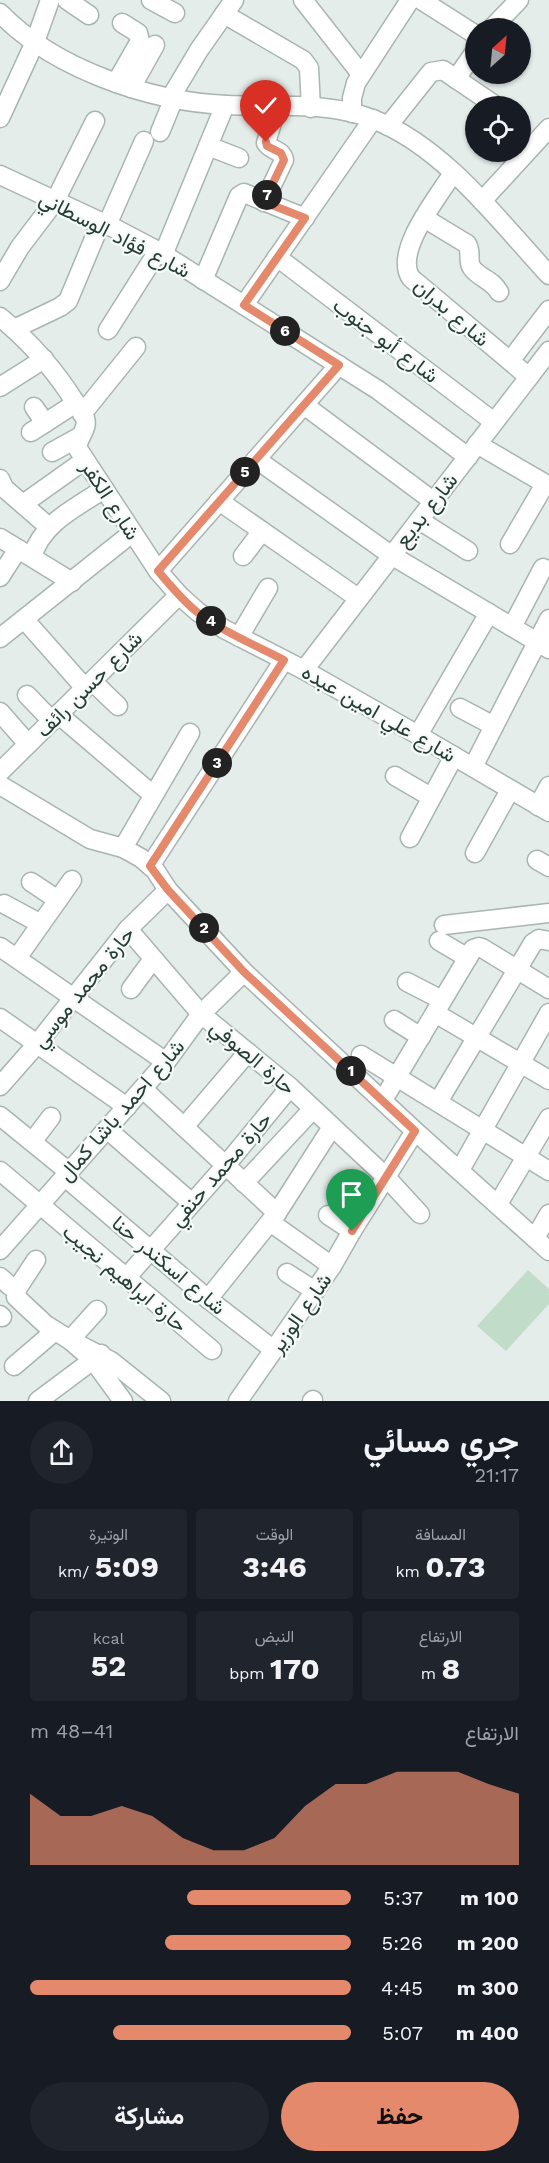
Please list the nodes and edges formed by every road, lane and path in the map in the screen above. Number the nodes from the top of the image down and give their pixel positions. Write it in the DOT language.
graph roads {
  1 [pos="50,0"];
  2 [pos="67,0"];
  3 [pos="151,0"];
  4 [pos="303,0"];
  5 [pos="410,0"];
  6 [pos="421,0"];
  7 [pos="507,4"];
  8 [pos="229,7"];
  9 [pos="446,7"];
  10 [pos="177,12"];
  11 [pos="0,14"];
  12 [pos="89,15"];
  13 [pos="498,18"];
  14 [pos="122,23"];
  15 [pos="465,25"];
  16 [pos="34,42"];
  17 [pos="155,45"];
  18 [pos="465,66"];
  19 [pos="360,74"];
  20 [pos="456,79"];
  21 [pos="124,85"];
  22 [pos="481,96"];
  23 [pos="172,98"];
  24 [pos="225,105"];
  25 [pos="277,106"];
  26 [pos="311,108"];
  27 [pos="352,113"];
  28 [pos="0,118"];
  29 [pos="95,121"];
  30 [pos="381,122"];
  31 [pos="549,128"];
  32 [pos="531,139"];
  33 [pos="208,146"];
  34 [pos="239,158"];
  35 [pos="511,162"];
  36 [pos="453,173"];
  37 [pos="0,175"];
  38 [pos="55,201"];
  39 [pos="482,201"];
  40 [pos="264,202"];
  41 [pos="305,218"];
  42 [pos="424,218"];
  43 [pos="104,224"];
  44 [pos="161,253"];
  45 [pos="278,257"];
  46 [pos="549,275"];
  47 [pos="203,280"];
  48 [pos="0,281"];
  49 [pos="499,292"];
  50 [pos="244,305"];
  51 [pos="549,310"];
  52 [pos="7,323"];
  53 [pos="108,330"];
  54 [pos="136,347"];
  55 [pos="549,351"];
  56 [pos="44,359"];
  57 [pos="510,361"];
  58 [pos="339,365"];
  59 [pos="529,377"];
  60 [pos="0,387"];
  61 [pos="304,405"];
  62 [pos="34,407"];
  63 [pos="79,409"];
  64 [pos="494,422"];
  65 [pos="81,436"];
  66 [pos="472,450"];
  67 [pos="52,452"];
  68 [pos="256,459"];
  69 [pos="85,460"];
  70 [pos="0,479"];
  71 [pos="547,485"];
  72 [pos="104,489"];
  73 [pos="219,501"];
  74 [pos="433,501"];
  75 [pos="23,504"];
  76 [pos="419,520"];
  77 [pos="49,527"];
  78 [pos="262,531"];
  79 [pos="132,533"];
  80 [pos="0,538"];
  81 [pos="510,544"];
  82 [pos="468,551"];
  83 [pos="25,553"];
  84 [pos="391,555"];
  85 [pos="243,556"];
  86 [pos="543,567"];
  87 [pos="158,571"];
  88 [pos="0,577"];
  89 [pos="72,582"];
  90 [pos="268,588"];
  91 [pos="179,595"];
  92 [pos="358,598"];
  93 [pos="489,613"];
  94 [pos="24,619"];
  95 [pos="549,619"];
  96 [pos="512,627"];
  97 [pos="239,637"];
  98 [pos="0,638"];
  99 [pos="543,645"];
  100 [pos="284,660"];
  101 [pos="304,670"];
  102 [pos="89,684"];
  103 [pos="27,695"];
  104 [pos="118,706"];
  105 [pos="460,708"];
  106 [pos="0,712"];
  107 [pos="55,718"];
  108 [pos="494,726"];
  109 [pos="190,732"];
  110 [pos="418,735"];
  111 [pos="28,744"];
  112 [pos="454,756"];
  113 [pos="473,767"];
  114 [pos="0,772"];
  115 [pos="394,776"];
  116 [pos="0,785"];
  117 [pos="549,786"];
  118 [pos="510,789"];
  119 [pos="153,795"];
  120 [pos="431,797"];
  121 [pos="544,809"];
  122 [pos="410,838"];
  123 [pos="123,848"];
  124 [pos="475,853"];
  125 [pos="150,866"];
  126 [pos="72,880"];
  127 [pos="31,882"];
  128 [pos="168,890"];
  129 [pos="58,900"];
  130 [pos="4,904"];
  131 [pos="549,913"];
  132 [pos="41,924"];
  133 [pos="128,929"];
  134 [pos="541,942"];
  135 [pos="0,947"];
  136 [pos="470,953"];
  137 [pos="17,958"];
  138 [pos="153,958"];
  139 [pos="517,970"];
  140 [pos="244,972"];
  141 [pos="407,982"];
  142 [pos="131,989"];
  143 [pos="549,989"];
  144 [pos="74,999"];
  145 [pos="439,1006"];
  146 [pos="549,1013"];
  147 [pos="201,1014"];
  148 [pos="0,1018"];
  149 [pos="394,1020"];
  150 [pos="421,1037"];
  151 [pos="477,1037"];
  152 [pos="38,1044"];
  153 [pos="248,1052"];
  154 [pos="361,1055"];
  155 [pos="166,1062"];
  156 [pos="520,1063"];
  157 [pos="397,1077"];
  158 [pos="549,1080"];
  159 [pos="0,1086"];
  160 [pos="290,1087"];
  161 [pos="143,1089"];
  162 [pos="383,1100"];
  163 [pos="438,1102"];
  164 [pos="127,1107"];
  165 [pos="313,1109"];
  166 [pos="0,1116"];
  167 [pos="51,1117"];
  168 [pos="549,1118"];
  169 [pos="184,1127"];
  170 [pos="332,1127"];
  171 [pos="108,1130"];
  172 [pos="483,1130"];
  173 [pos="415,1131"];
  174 [pos="32,1142"];
  175 [pos="526,1156"];
  176 [pos="225,1165"];
  177 [pos="460,1170"];
  178 [pos="0,1171"];
  179 [pos="549,1171"];
  180 [pos="67,1175"];
  181 [pos="386,1177"];
  182 [pos="244,1183"];
  183 [pos="192,1203"];
  184 [pos="498,1204"];
  185 [pos="39,1205"];
  186 [pos="420,1214"];
  187 [pos="549,1214"];
  188 [pos="328,1215"];
  189 [pos="274,1217"];
  190 [pos="352,1231"];
  191 [pos="535,1238"];
  192 [pos="0,1250"];
  193 [pos="150,1250"];
  194 [pos="549,1251"];
  195 [pos="36,1260"];
  196 [pos="333,1266"];
  197 [pos="287,1273"];
  198 [pos="126,1278"];
  199 [pos="315,1291"];
  200 [pos="208,1299"];
  201 [pos="97,1310"];
  202 [pos="62,1336"];
  203 [pos="212,1350"];
  204 [pos="274,1350"];
  205 [pos="97,1357"];
  206 [pos="14,1366"];
  207 [pos="38,1401"];
  208 [pos="123,1401"];
  209 [pos="161,1401"];
  210 [pos="238,1401"];
  1 -- 16 [label="street"];
  2 -- 12 [label="street"];
  3 -- 10 [label="street"];
  4 -- 19 [label="street"];
  5 -- 19 [label="street"];
  6 -- 9 [label="street"];
  7 -- 13 [label="street"];
  8 -- 23 [label="street"];
  8 -- 26 [label="street"];
  9 -- 15 [label="street"];
  11 -- 16 [label="street"];
  14 -- 21 [label="street"];
  16 -- 21 [label="street"];
  16 -- 28 [label="street"];
  17 -- 21 [label="street"];
  18 -- 20 [label="street"];
  19 -- 27 [label="street"];
  20 -- 22 [label="street"];
  20 -- 30 [label="street"];
  21 -- 23 [label="street"];
  23 -- 24 [label="street"];
  23 -- 43 [label="street"];
  24 -- 25 [label="street"];
  24 -- 33 [label="street"];
  25 -- 26 [label="street"];
  25 -- 40 [label="street"];
  26 -- 27 [label="street"];
  27 -- 30 [label="street"];
  29 -- 38 [label="street"];
  30 -- 36 [label="street"];
  30 -- 41 [label="street"];
  31 -- 32 [label="street"];
  33 -- 34 [label="street"];
  33 -- 44 [label="street"];
  35 -- 39 [label="street"];
  36 -- 39 [label="street"];
  36 -- 42 [label="street, شارع بدران"];
  37 -- 38 [label="street, شارع فؤاد الوسطاني"];
  38 -- 43 [label="street, شارع فؤاد الوسطاني"];
  38 -- 48 [label="street"];
  39 -- 46 [label="street"];
  40 -- 41 [label="street"];
  40 -- 47 [label="street"];
  41 -- 45 [label="street"];
  42 -- 49 [label="street"];
  42 -- 57 [label="street, شارع بدران"];
  43 -- 44 [label="street, شارع فؤاد الوسطاني"];
  43 -- 52 [label="street"];
  44 -- 47 [label="street, شارع فؤاد الوسطاني"];
  44 -- 53 [label="street"];
  45 -- 50 [label="street"];
  45 -- 64 [label="street, شارع أبو جنوب"];
  47 -- 50 [label="street, شارع فؤاد الوسطاني"];
  50 -- 58 [label="street, شارع فؤاد الوسطاني"];
  51 -- 57 [label="street"];
  52 -- 56 [label="street"];
  54 -- 63 [label="street"];
  55 -- 59 [label="street, شارع بديع"];
  56 -- 60 [label="street"];
  56 -- 63 [label="street"];
  57 -- 59 [label="street, شارع بدران"];
  58 -- 61 [label="street"];
  58 -- 66 [label="street, شارع فؤاد الوسطاني"];
  59 -- 64 [label="street, شارع بديع"];
  61 -- 68 [label="street"];
  61 -- 74 [label="street"];
  62 -- 63 [label="street"];
  63 -- 65 [label="street, شارع الكفر"];
  64 -- 66 [label="street, شارع بديع"];
  65 -- 67 [label="street"];
  65 -- 69 [label="street, شارع الكفر"];
  66 -- 71 [label="street, شارع فؤاد الوسطاني"];
  66 -- 74 [label="street, شارع بديع"];
  68 -- 73 [label="street"];
  68 -- 84 [label="street"];
  69 -- 72 [label="street, شارع الكفر"];
  69 -- 75 [label="street"];
  70 -- 75 [label="street"];
  71 -- 81 [label="street"];
  72 -- 77 [label="street"];
  72 -- 79 [label="street, شارع الكفر"];
  73 -- 78 [label="street"];
  73 -- 87 [label="street"];
  74 -- 76 [label="street, شارع بديع"];
  75 -- 77 [label="street"];
  76 -- 82 [label="street"];
  76 -- 84 [label="street, شارع بديع"];
  77 -- 83 [label="street"];
  78 -- 85 [label="street"];
  78 -- 92 [label="street"];
  79 -- 87 [label="street, شارع الكفر"];
  79 -- 89 [label="street"];
  80 -- 83 [label="street"];
  83 -- 88 [label="street"];
  83 -- 89 [label="street"];
  84 -- 92 [label="street, شارع بديع"];
  84 -- 93 [label="street"];
  86 -- 96 [label="street"];
  87 -- 91 [label="street, شارع الكفر"];
  89 -- 94 [label="street"];
  90 -- 97 [label="street"];
  91 -- 97 [label="street, شارع علي امين عبده"];
  91 -- 102 [label="street, شارع حسن رائف"];
  92 -- 101 [label="street, شارع بديع"];
  93 -- 96 [label="street"];
  93 -- 110 [label="street"];
  94 -- 98 [label="street"];
  94 -- 102 [label="street"];
  95 -- 99 [label="street"];
  96 -- 99 [label="street"];
  97 -- 100 [label="street, شارع علي امين عبده"];
  99 -- 108 [label="street"];
  100 -- 101 [label="street, شارع علي امين عبده"];
  100 -- 125 [label="street"];
  101 -- 110 [label="street, شارع علي امين عبده"];
  102 -- 104 [label="street"];
  102 -- 107 [label="street, شارع حسن رائف"];
  103 -- 107 [label="street"];
  105 -- 108 [label="street"];
  106 -- 111 [label="street"];
  107 -- 111 [label="street, شارع حسن رائف"];
  107 -- 119 [label="street"];
  108 -- 113 [label="street"];
  109 -- 119 [label="street"];
  110 -- 112 [label="street, شارع علي امين عبده"];
  111 -- 114 [label="street, شارع حسن رائف"];
  112 -- 113 [label="street, شارع علي امين عبده"];
  112 -- 120 [label="street"];
  113 -- 118 [label="street, شارع علي امين عبده"];
  115 -- 120 [label="street"];
  116 -- 123 [label="street"];
  117 -- 121 [label="street"];
  118 -- 121 [label="street, شارع علي امين عبده"];
  118 -- 124 [label="street"];
  119 -- 123 [label="street"];
  120 -- 122 [label="street"];
  123 -- 125 [label="street"];
  125 -- 128 [label="street"];
  126 -- 129 [label="street"];
  127 -- 129 [label="street"];
  128 -- 133 [label="street, حارة محمد موسي"];
  128 -- 140 [label="street"];
  129 -- 132 [label="street"];
  130 -- 132 [label="street"];
  131 -- 136 [label="street"];
  132 -- 137 [label="street"];
  133 -- 138 [label="street, حارة الصوفي"];
  133 -- 144 [label="street, حارة محمد موسي"];
  134 -- 139 [label="street"];
  135 -- 137 [label="street"];
  136 -- 139 [label="street"];
  136 -- 145 [label="street"];
  137 -- 144 [label="street"];
  138 -- 142 [label="street"];
  138 -- 147 [label="street, حارة الصوفي"];
  139 -- 143 [label="street"];
  139 -- 151 [label="street"];
  140 -- 147 [label="street, شارع احمد باشا كمال"];
  140 -- 162 [label="street"];
  141 -- 145 [label="street"];
  144 -- 152 [label="street, حارة محمد موسي"];
  144 -- 155 [label="street"];
  145 -- 150 [label="street"];
  145 -- 151 [label="street"];
  146 -- 156 [label="street"];
  147 -- 153 [label="street, حارة الصوفي"];
  147 -- 155 [label="street, شارع احمد باشا كمال"];
  148 -- 152 [label="street"];
  149 -- 150 [label="street"];
  150 -- 157 [label="street"];
  151 -- 156 [label="street"];
  151 -- 163 [label="street"];
  152 -- 159 [label="street, حارة محمد موسي"];
  152 -- 164 [label="street"];
  153 -- 160 [label="street, حارة الصوفي"];
  153 -- 169 [label="street"];
  154 -- 157 [label="street"];
  155 -- 161 [label="street, شارع احمد باشا كمال"];
  156 -- 158 [label="street"];
  156 -- 172 [label="street"];
  157 -- 162 [label="street"];
  157 -- 163 [label="street"];
  160 -- 165 [label="street, حارة الصوفي"];
  160 -- 176 [label="street, حارة محمد حنفي"];
  161 -- 164 [label="street, شارع احمد باشا كمال"];
  161 -- 169 [label="street"];
  162 -- 173 [label="street"];
  163 -- 172 [label="street"];
  164 -- 171 [label="street, شارع احمد باشا كمال"];
  165 -- 170 [label="street, حارة الصوفي"];
  165 -- 182 [label="street"];
  166 -- 174 [label="street, شارع اسكندر حنا"];
  167 -- 174 [label="street"];
  168 -- 175 [label="street"];
  169 -- 176 [label="street"];
  170 -- 181 [label="street, حارة الصوفي"];
  170 -- 189 [label="street"];
  171 -- 180 [label="street, شارع احمد باشا كمال"];
  171 -- 183 [label="street"];
  172 -- 175 [label="street"];
  172 -- 177 [label="street"];
  173 -- 177 [label="street"];
  173 -- 181 [label="street, شارع الوزير"];
  174 -- 180 [label="street, شارع اسكندر حنا"];
  175 -- 179 [label="street"];
  175 -- 184 [label="street"];
  176 -- 182 [label="street"];
  176 -- 183 [label="street, حارة محمد حنفي"];
  177 -- 184 [label="street"];
  178 -- 185 [label="street, حارة ابراهيم نجيب"];
  180 -- 185 [label="street, شارع احمد باشا كمال"];
  180 -- 193 [label="street, شارع اسكندر حنا"];
  181 -- 186 [label="street, حارة الصوفي"];
  181 -- 190 [label="street, شارع الوزير"];
  182 -- 189 [label="street"];
  183 -- 193 [label="street, حارة محمد حنفي"];
  184 -- 191 [label="street"];
  185 -- 192 [label="street, شارع احمد باشا كمال"];
  185 -- 198 [label="street, حارة ابراهيم نجيب"];
  187 -- 191 [label="street"];
  188 -- 190 [label="street"];
  189 -- 196 [label="street"];
  189 -- 200 [label="street"];
  190 -- 196 [label="street, شارع الوزير"];
  191 -- 194 [label="street"];
  193 -- 198 [label="street, حارة محمد حنفي"];
  193 -- 200 [label="street, شارع اسكندر حنا"];
  195 -- 202 [label="street"];
  196 -- 199 [label="street, شارع الوزير"];
  197 -- 199 [label="street"];
  198 -- 203 [label="street, حارة ابراهيم نجيب"];
  199 -- 204 [label="street, شارع الوزير"];
  200 -- 204 [label="street, شارع اسكندر حنا"];
  201 -- 202 [label="street"];
  202 -- 205 [label="street"];
  202 -- 206 [label="street"];
  204 -- 210 [label="street, شارع الوزير"];
  205 -- 207 [label="street"];
  205 -- 208 [label="street"];
  205 -- 209 [label="street"];
}
